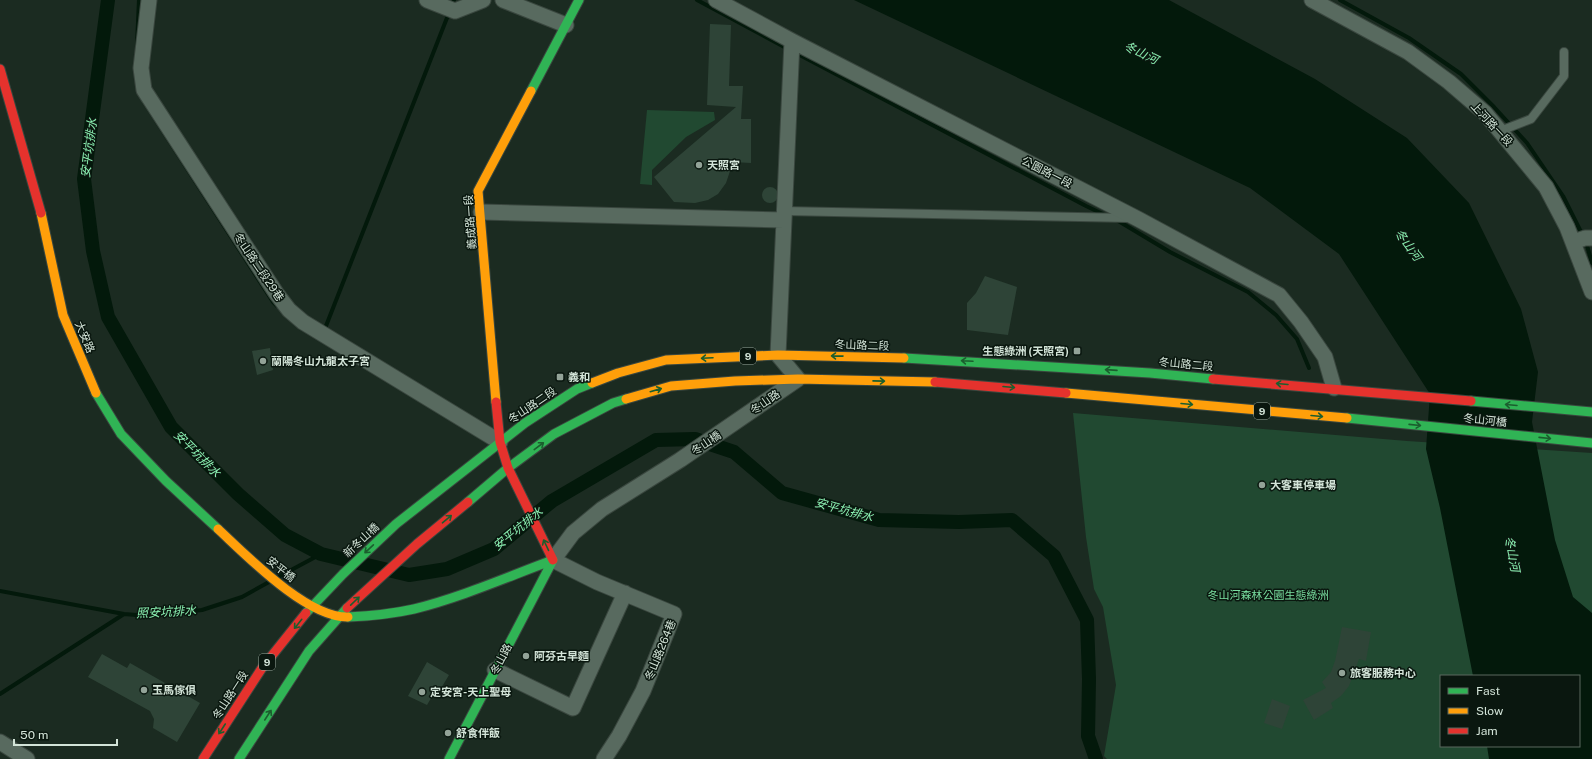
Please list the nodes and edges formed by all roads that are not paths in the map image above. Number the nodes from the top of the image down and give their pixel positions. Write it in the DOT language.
graph roads {
  1 [pos="149,0"];
  2 [pos="426,0"];
  3 [pos="483,0"];
  4 [pos="503,0"];
  5 [pos="579,0"];
  6 [pos="716,0"];
  7 [pos="1312,0"];
  8 [pos="566,25"];
  9 [pos="792,41"];
  10 [pos="1564,52"];
  11 [pos="0,69"];
  12 [pos="1500,131"];
  13 [pos="481,212"];
  14 [pos="784,215"];
  15 [pos="1138,219"];
  16 [pos="1592,238"];
  17 [pos="1573,242"];
  18 [pos="1592,292"];
  19 [pos="778,355"];
  20 [pos="798,380"];
  21 [pos="1334,388"];
  22 [pos="1376,393"];
  23 [pos="1592,412"];
  24 [pos="732,425"];
  25 [pos="500,442"];
  26 [pos="1592,443"];
  27 [pos="680,460"];
  28 [pos="508,468"];
  29 [pos="396,524"];
  30 [pos="250,559"];
  31 [pos="552,560"];
  32 [pos="343,574"];
  33 [pos="625,594"];
  34 [pos="312,606"];
  35 [pos="338,617"];
  36 [pos="495,670"];
  37 [pos="0,742"];
  38 [pos="27,759"];
  39 [pos="202,759"];
  40 [pos="239,759"];
  41 [pos="449,759"];
  42 [pos="604,759"];
  1 -- 25 [label="street, 冬山路二段29巷"];
  2 -- 3 [label="street"];
  4 -- 8 [label="street"];
  5 -- 8 [label="main road, 義成路一段"];
  6 -- 9 [label="street, 公園路一段"];
  7 -- 12 [label="street, 上河路一段"];
  8 -- 13 [label="main road, 義成路一段"];
  9 -- 14 [label="street"];
  9 -- 15 [label="street, 公園路一段"];
  10 -- 12 [label="lane"];
  11 -- 30 [label="main road, 大安路"];
  12 -- 17 [label="street, 上河路一段"];
  13 -- 14 [label="street"];
  13 -- 25 [label="main road, 義成路一段"];
  14 -- 15 [label="lane"];
  14 -- 19 [label="street"];
  15 -- 21 [label="street, 公園路一段"];
  16 -- 17 [label="street"];
  17 -- 18 [label="street, 上河路一段"];
  19 -- 20 [label="street"];
  21 -- 19 [label="main road, 冬山路二段 / 9, one-way"];
  19 -- 25 [label="main road, 冬山路二段 / 9, one-way"];
  20 -- 24 [label="street, 冬山路"];
  20 -- 26 [label="main road, 冬山河橋 / 9, one-way"];
  28 -- 20 [label="main road, 9, one-way"];
  21 -- 22 [label="main road, 冬山路二段 / 9"];
  23 -- 22 [label="main road, 冬山河橋 / 9, one-way"];
  24 -- 27 [label="street, 冬山橋"];
  25 -- 28 [label="main road"];
  25 -- 29 [label="main road, 冬山路二段 / 9"];
  27 -- 31 [label="street, 冬山路"];
  31 -- 28 [label="main road, one-way"];
  35 -- 28 [label="main road, 9, one-way"];
  29 -- 32 [label="main road, 新冬山橋 / 9, one-way"];
  30 -- 34 [label="main road, 安平橋"];
  31 -- 33 [label="street, 冬山路264巷"];
  31 -- 35 [label="main road"];
  31 -- 36 [label="main road, 冬山路"];
  32 -- 34 [label="main road, 冬山路一段 / 9"];
  33 -- 36 [label="street"];
  33 -- 42 [label="street, 冬山路264巷"];
  34 -- 35 [label="main road, 安平橋"];
  34 -- 39 [label="main road, 冬山路一段 / 9, one-way"];
  40 -- 35 [label="main road, 9, one-way"];
  36 -- 41 [label="main road, 冬山路"];
  37 -- 38 [label="street"];
}
